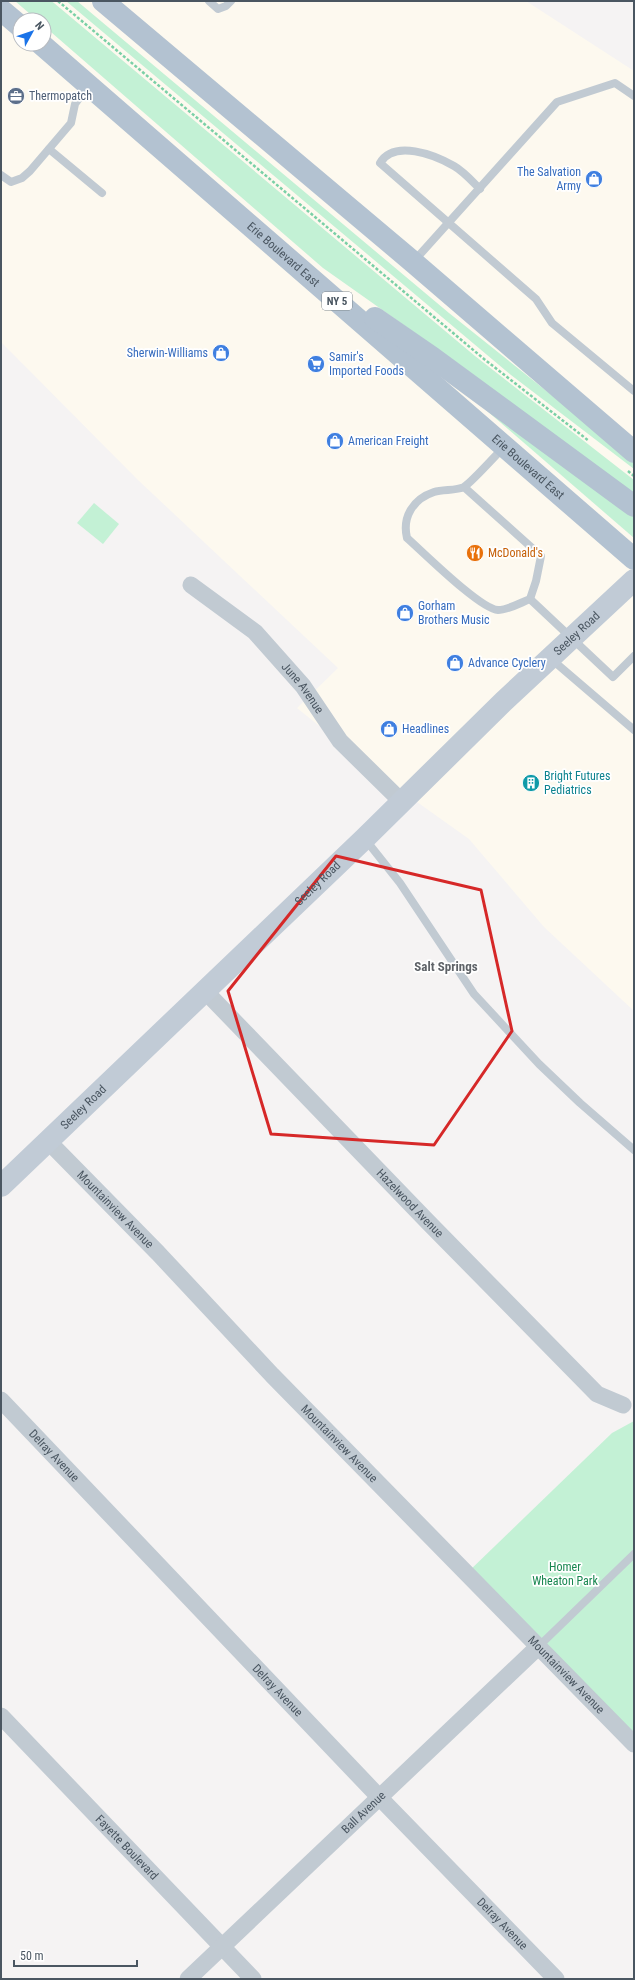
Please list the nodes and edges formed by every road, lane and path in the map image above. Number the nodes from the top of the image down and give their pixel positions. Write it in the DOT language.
graph roads {
  1 [pos="58,1"];
  2 [pos="103,1"];
  3 [pos="209,1"];
  4 [pos="231,1"];
  5 [pos="1,10"];
  6 [pos="12,19"];
  7 [pos="49,52"];
  8 [pos="88,85"];
  9 [pos="634,96"];
  10 [pos="49,149"];
  11 [pos="1,175"];
  12 [pos="480,188"];
  13 [pos="102,193"];
  14 [pos="450,223"];
  15 [pos="413,262"];
  16 [pos="294,264"];
  17 [pos="634,391"];
  18 [pos="591,442"];
  19 [pos="504,447"];
  20 [pos="628,459"];
  21 [pos="634,476"];
  22 [pos="464,486"];
  23 [pos="634,506"];
  24 [pos="634,560"];
  25 [pos="634,580"];
  26 [pos="191,586"];
  27 [pos="530,599"];
  28 [pos="571,637"];
  29 [pos="634,656"];
  30 [pos="549,658"];
  31 [pos="634,730"];
  32 [pos="402,802"];
  33 [pos="364,838"];
  34 [pos="205,991"];
  35 [pos="48,1141"];
  36 [pos="634,1150"];
  37 [pos="3,1180"];
  38 [pos="1,1400"];
  39 [pos="623,1406"];
  40 [pos="634,1554"];
  41 [pos="539,1646"];
  42 [pos="1,1716"];
  43 [pos="634,1744"];
  44 [pos="380,1798"];
  45 [pos="222,1947"];
  46 [pos="188,1979"];
  47 [pos="253,1979"];
  48 [pos="556,1979"];
  1 -- 18 [label="path"];
  2 -- 15 [label="main road"];
  3 -- 4 [label="lane"];
  5 -- 6 [label="main road"];
  7 -- 8 [label="main road, Erie Boulevard East / NY 5"];
  8 -- 10 [label="lane"];
  8 -- 16 [label="main road, Erie Boulevard East / NY 5"];
  9 -- 12 [label="lane"];
  10 -- 11 [label="lane"];
  10 -- 13 [label="lane"];
  12 -- 14 [label="lane"];
  12 -- 14 [label="lane"];
  14 -- 15 [label="lane"];
  14 -- 17 [label="lane"];
  15 -- 20 [label="main road"];
  16 -- 19 [label="main road, Erie Boulevard East / NY 5"];
  16 -- 23 [label="main road"];
  19 -- 22 [label="lane"];
  19 -- 24 [label="main road, Erie Boulevard East / NY 5"];
  20 -- 21 [label="path"];
  22 -- 27 [label="lane"];
  22 -- 27 [label="lane"];
  25 -- 28 [label="street, Seeley Road"];
  26 -- 32 [label="street, June Avenue"];
  27 -- 28 [label="lane"];
  28 -- 29 [label="lane"];
  28 -- 30 [label="street, Seeley Road"];
  30 -- 31 [label="lane"];
  30 -- 32 [label="street, Seeley Road"];
  32 -- 33 [label="street, Seeley Road"];
  33 -- 34 [label="street, Seeley Road"];
  33 -- 36 [label="lane"];
  34 -- 35 [label="street, Seeley Road"];
  34 -- 39 [label="street, Hazelwood Avenue"];
  35 -- 37 [label="street, Seeley Road"];
  35 -- 41 [label="street, Mountainview Avenue"];
  38 -- 44 [label="street, Delray Avenue"];
  40 -- 41 [label="lane"];
  41 -- 43 [label="street, Mountainview Avenue"];
  41 -- 44 [label="street, Ball Avenue"];
  42 -- 45 [label="street, Fayette Boulevard"];
  44 -- 45 [label="street, Ball Avenue"];
  44 -- 48 [label="street, Delray Avenue"];
  45 -- 46 [label="street, Ball Avenue"];
  45 -- 47 [label="street, Fayette Boulevard"];
}
